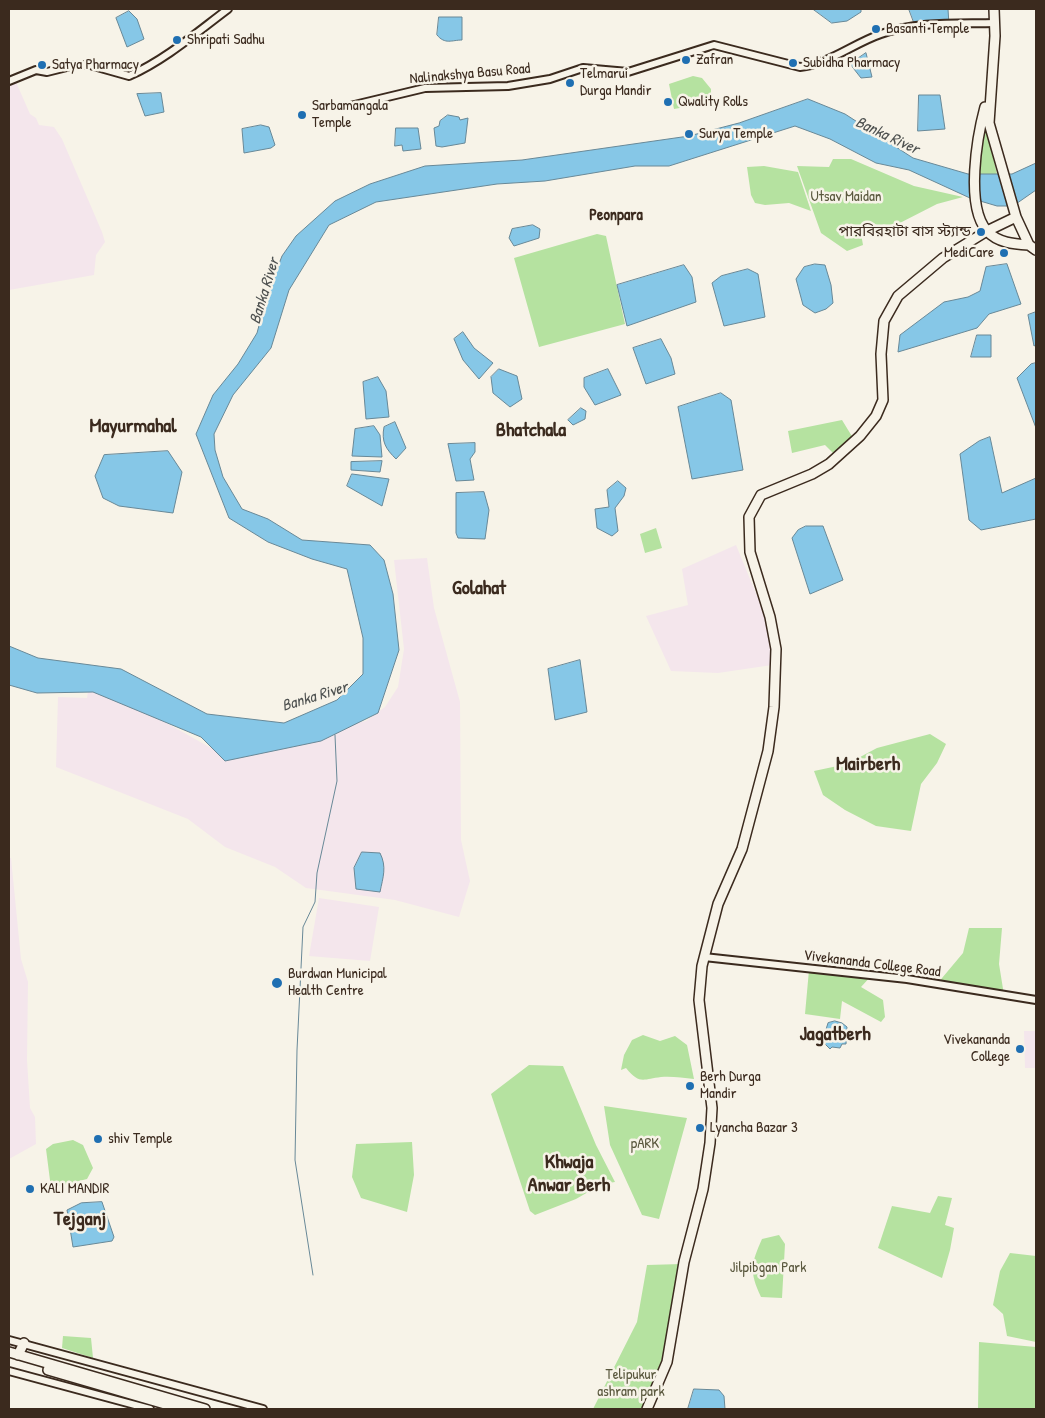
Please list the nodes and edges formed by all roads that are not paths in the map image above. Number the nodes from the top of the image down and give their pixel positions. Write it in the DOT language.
graph roads {
  1 [pos="228,9"];
  2 [pos="994,9"];
  3 [pos="995,23"];
  4 [pos="9,81"];
  5 [pos="991,96"];
  6 [pos="350,106"];
  7 [pos="1015,213"];
  8 [pos="987,231"];
  9 [pos="1033,247"];
  10 [pos="704,956"];
  11 [pos="1036,1000"];
  12 [pos="9,1340"];
  13 [pos="24,1343"];
  14 [pos="9,1352"];
  15 [pos="18,1355"];
  16 [pos="9,1358"];
  17 [pos="9,1371"];
  18 [pos="150,1409"];
  19 [pos="182,1409"];
  20 [pos="205,1409"];
  21 [pos="263,1409"];
  22 [pos="646,1409"];
  1 -- 4 [label="street"];
  2 -- 3 [label="highway"];
  3 -- 5 [label="highway"];
  3 -- 6 [label="street, Nalinakshya Basu Road"];
  5 -- 7 [label="highway"];
  5 -- 8 [label="highway"];
  7 -- 8 [label="highway"];
  7 -- 9 [label="highway"];
  8 -- 9 [label="highway"];
  8 -- 10 [label="highway"];
  10 -- 11 [label="street, Vivekananda College Road"];
  10 -- 22 [label="highway"];
  12 -- 13 [label="street"];
  13 -- 15 [label="highway"];
  13 -- 21 [label="street"];
  14 -- 15 [label="highway"];
  15 -- 20 [label="highway"];
  16 -- 19 [label="highway"];
  17 -- 18 [label="street"];
}
